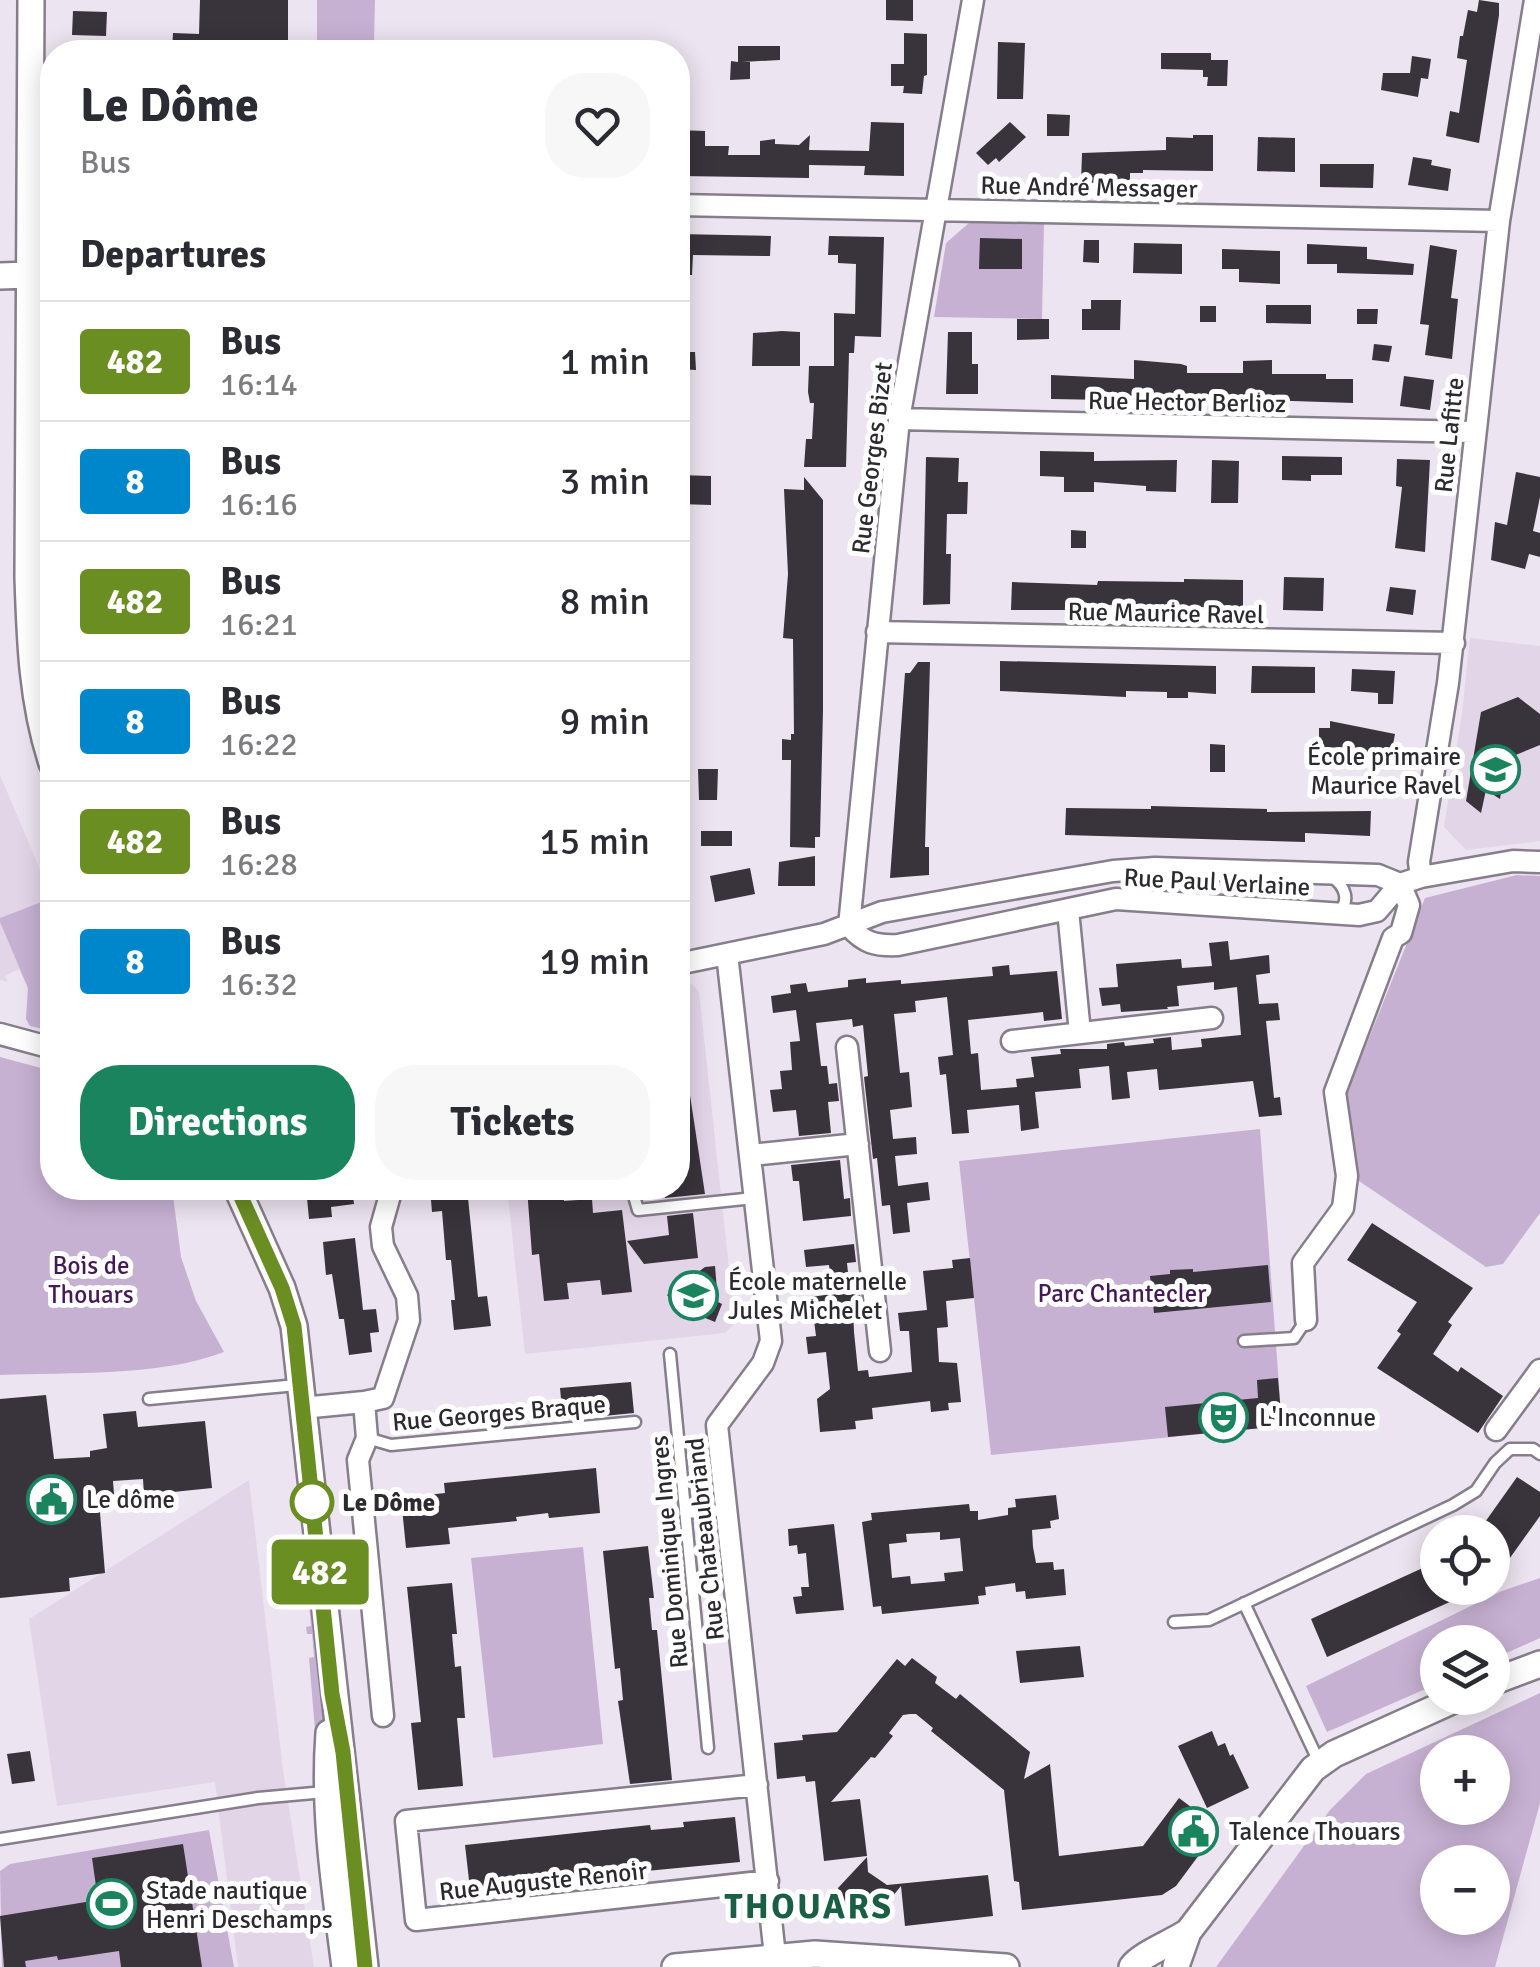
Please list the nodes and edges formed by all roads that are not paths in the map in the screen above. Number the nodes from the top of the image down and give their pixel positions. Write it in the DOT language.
graph roads {
  1 [pos="31,0"];
  2 [pos="973,0"];
  3 [pos="1535,0"];
  4 [pos="40,175"];
  5 [pos="40,201"];
  6 [pos="690,205"];
  7 [pos="936,209"];
  8 [pos="1499,221"];
  9 [pos="0,276"];
  10 [pos="29,276"];
  11 [pos="40,365"];
  12 [pos="900,419"];
  13 [pos="1474,432"];
  14 [pos="877,632"];
  15 [pos="1454,642"];
  16 [pos="40,724"];
  17 [pos="1540,862"];
  18 [pos="1329,874"];
  19 [pos="1411,880"];
  20 [pos="1068,910"];
  21 [pos="1377,912"];
  22 [pos="1333,914"];
  23 [pos="849,926"];
  24 [pos="1392,938"];
  25 [pos="727,954"];
  26 [pos="690,962"];
  27 [pos="1212,1018"];
  28 [pos="1080,1033"];
  29 [pos="0,1034"];
  30 [pos="1012,1041"];
  31 [pos="40,1045"];
  32 [pos="847,1048"];
  33 [pos="858,1144"];
  34 [pos="751,1155"];
  35 [pos="754,1198"];
  36 [pos="242,1200"];
  37 [pos="388,1200"];
  38 [pos="635,1200"];
  39 [pos="1306,1320"];
  40 [pos="1244,1341"];
  41 [pos="880,1351"];
  42 [pos="670,1354"];
  43 [pos="1540,1370"];
  44 [pos="301,1396"];
  45 [pos="149,1398"];
  46 [pos="364,1402"];
  47 [pos="635,1422"];
  48 [pos="1496,1430"];
  49 [pos="367,1438"];
  50 [pos="1540,1454"];
  51 [pos="726,1510"];
  52 [pos="685,1513"];
  53 [pos="1244,1603"];
  54 [pos="1174,1622"];
  55 [pos="1540,1664"];
  56 [pos="1510,1675"];
  57 [pos="1422,1715"];
  58 [pos="383,1716"];
  59 [pos="708,1748"];
  60 [pos="1319,1763"];
  61 [pos="757,1785"];
  62 [pos="337,1791"];
  63 [pos="0,1839"];
  64 [pos="768,1880"];
  65 [pos="775,1956"];
  66 [pos="1149,1964"];
  67 [pos="344,1967"];
  68 [pos="365,1967"];
  69 [pos="675,1967"];
  70 [pos="1006,1967"];
  1 -- 4 [label="street"];
  2 -- 7 [label="street, Rue Georges Bizet"];
  3 -- 8 [label="street, Rue Lafitte"];
  5 -- 10 [label="street"];
  6 -- 7 [label="street, Rue André Messager"];
  7 -- 8 [label="street, Rue André Messager"];
  7 -- 12 [label="street, Rue Georges Bizet"];
  8 -- 13 [label="street, Rue Lafitte"];
  9 -- 10 [label="street"];
  10 -- 11 [label="street"];
  11 -- 16 [label="street"];
  12 -- 13 [label="street, Rue Hector Berlioz"];
  12 -- 14 [label="street, Rue Georges Bizet"];
  13 -- 15 [label="street, Rue Lafitte"];
  14 -- 15 [label="street, Rue Maurice Ravel"];
  14 -- 23 [label="street, Rue Georges Bizet"];
  15 -- 19 [label="street, Rue Lafitte"];
  17 -- 19 [label="street, Rue Paul Verlaine"];
  18 -- 19 [label="street, Rue Paul Verlaine"];
  18 -- 22 [label="lane"];
  18 -- 23 [label="street, Rue Paul Verlaine"];
  19 -- 21 [label="street"];
  19 -- 24 [label="street, Rue Lafitte"];
  20 -- 22 [label="street, Rue Paul Verlaine"];
  20 -- 23 [label="street, Rue Paul Verlaine"];
  20 -- 28 [label="street"];
  21 -- 22 [label="street, Rue Paul Verlaine"];
  21 -- 24 [label="street"];
  23 -- 25 [label="street, Rue Paul Verlaine"];
  24 -- 39 [label="street"];
  25 -- 26 [label="street, Rue Paul Verlaine"];
  25 -- 34 [label="street, Rue Chateaubriand"];
  27 -- 28 [label="street"];
  28 -- 30 [label="street"];
  29 -- 31 [label="street"];
  32 -- 33 [label="street"];
  33 -- 34 [label="street"];
  33 -- 41 [label="street"];
  34 -- 35 [label="street, Rue Chateaubriand"];
  35 -- 38 [label="lane"];
  35 -- 51 [label="street, Rue Chateaubriand"];
  36 -- 44 [label="street"];
  37 -- 46 [label="street"];
  39 -- 40 [label="lane"];
  42 -- 52 [label="lane, Rue Dominique Ingres"];
  43 -- 48 [label="street"];
  44 -- 45 [label="lane"];
  44 -- 46 [label="street"];
  44 -- 62 [label="street"];
  46 -- 49 [label="street"];
  47 -- 49 [label="lane, Rue Georges Braque"];
  49 -- 58 [label="street"];
  50 -- 53 [label="lane"];
  51 -- 52 [label="lane"];
  51 -- 61 [label="street, Rue Chateaubriand"];
  52 -- 59 [label="lane, Rue Dominique Ingres"];
  53 -- 54 [label="lane"];
  53 -- 60 [label="lane"];
  55 -- 56 [label="street"];
  57 -- 60 [label="street"];
  60 -- 66 [label="street"];
  61 -- 64 [label="street, Rue Chateaubriand"];
  61 -- 64 [label="street, Rue Auguste Renoir"];
  62 -- 63 [label="lane"];
  62 -- 67 [label="street"];
  62 -- 68 [label="street"];
  64 -- 65 [label="street, Rue Chateaubriand"];
  65 -- 69 [label="street"];
  65 -- 70 [label="street"];
}
